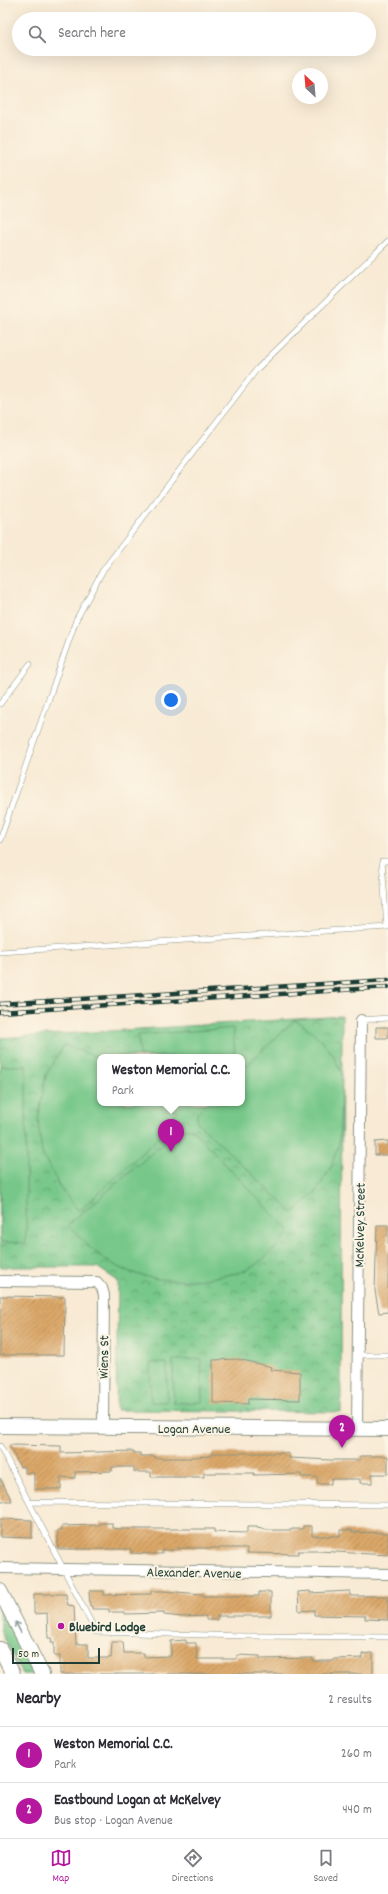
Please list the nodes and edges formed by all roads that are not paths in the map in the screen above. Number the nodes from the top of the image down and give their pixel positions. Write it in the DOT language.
graph roads {
  1 [pos="388,241"];
  2 [pos="30,664"];
  3 [pos="0,704"];
  4 [pos="0,840"];
  5 [pos="388,861"];
  6 [pos="388,927"];
  7 [pos="0,952"];
  8 [pos="388,1018"];
  9 [pos="361,1020"];
  10 [pos="0,1281"];
  11 [pos="357,1355"];
  12 [pos="388,1355"];
  13 [pos="0,1426"];
  14 [pos="102,1427"];
  15 [pos="357,1429"];
  16 [pos="388,1429"];
  17 [pos="0,1446"];
  18 [pos="29,1502"];
  19 [pos="388,1505"];
  20 [pos="0,1568"];
  21 [pos="64,1570"];
  22 [pos="388,1574"];
  23 [pos="0,1591"];
  24 [pos="388,1638"];
  25 [pos="0,1649"];
  26 [pos="12,1674"];
  27 [pos="42,1674"];
  1 -- 4 [label="lane"];
  2 -- 3 [label="lane"];
  5 -- 6 [label="lane"];
  6 -- 7 [label="lane"];
  8 -- 9 [label="lane"];
  9 -- 11 [label="street, McKelvey Street"];
  10 -- 14 [label="street, Wiens St"];
  11 -- 12 [label="lane"];
  11 -- 15 [label="street, McKelvey Street"];
  13 -- 14 [label="main road, Logan Avenue"];
  14 -- 15 [label="main road, Logan Avenue"];
  15 -- 16 [label="main road, Logan Avenue"];
  17 -- 18 [label="lane"];
  18 -- 19 [label="lane"];
  18 -- 21 [label="lane"];
  20 -- 21 [label="street, Alexander Avenue"];
  21 -- 22 [label="street, Alexander Avenue"];
  21 -- 24 [label="lane"];
  27 -- 23 [label="main road, one-way"];
  25 -- 26 [label="main road"];
}
